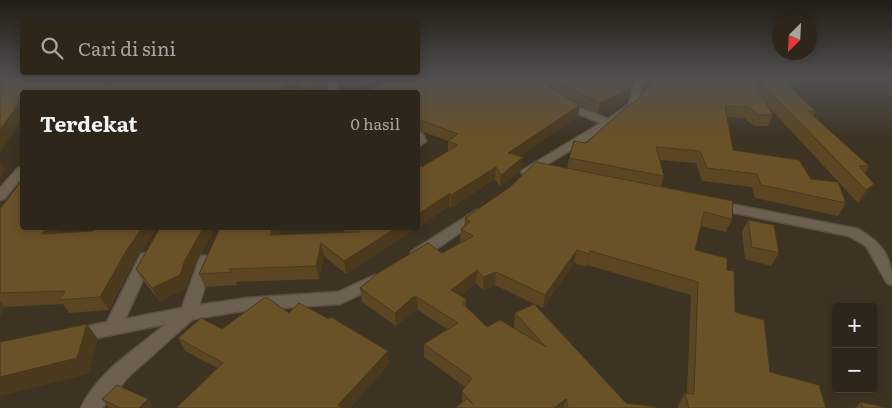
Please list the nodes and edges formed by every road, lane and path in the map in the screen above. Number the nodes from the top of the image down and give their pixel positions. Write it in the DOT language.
graph roads {
  1 [pos="635,99"];
  2 [pos="556,100"];
  3 [pos="609,123"];
  4 [pos="532,168"];
  5 [pos="20,172"];
  6 [pos="549,172"];
  7 [pos="519,180"];
  8 [pos="0,196"];
  9 [pos="698,201"];
  10 [pos="486,206"];
  11 [pos="155,242"];
  12 [pos="214,243"];
  13 [pos="402,265"];
  14 [pos="386,274"];
  15 [pos="892,279"];
  16 [pos="188,313"];
  17 [pos="112,328"];
  18 [pos="65,337"];
  19 [pos="91,408"];
  1 -- 3 [label="street"];
  2 -- 3 [label="street"];
  3 -- 4 [label="street"];
  4 -- 6 [label="street"];
  4 -- 7 [label="street"];
  5 -- 8 [label="street"];
  9 -- 15 [label="street"];
  10 -- 13 [label="street"];
  11 -- 17 [label="street"];
  12 -- 16 [label="street"];
  14 -- 16 [label="street"];
  16 -- 17 [label="street"];
  16 -- 19 [label="street"];
  17 -- 18 [label="street"];
}
